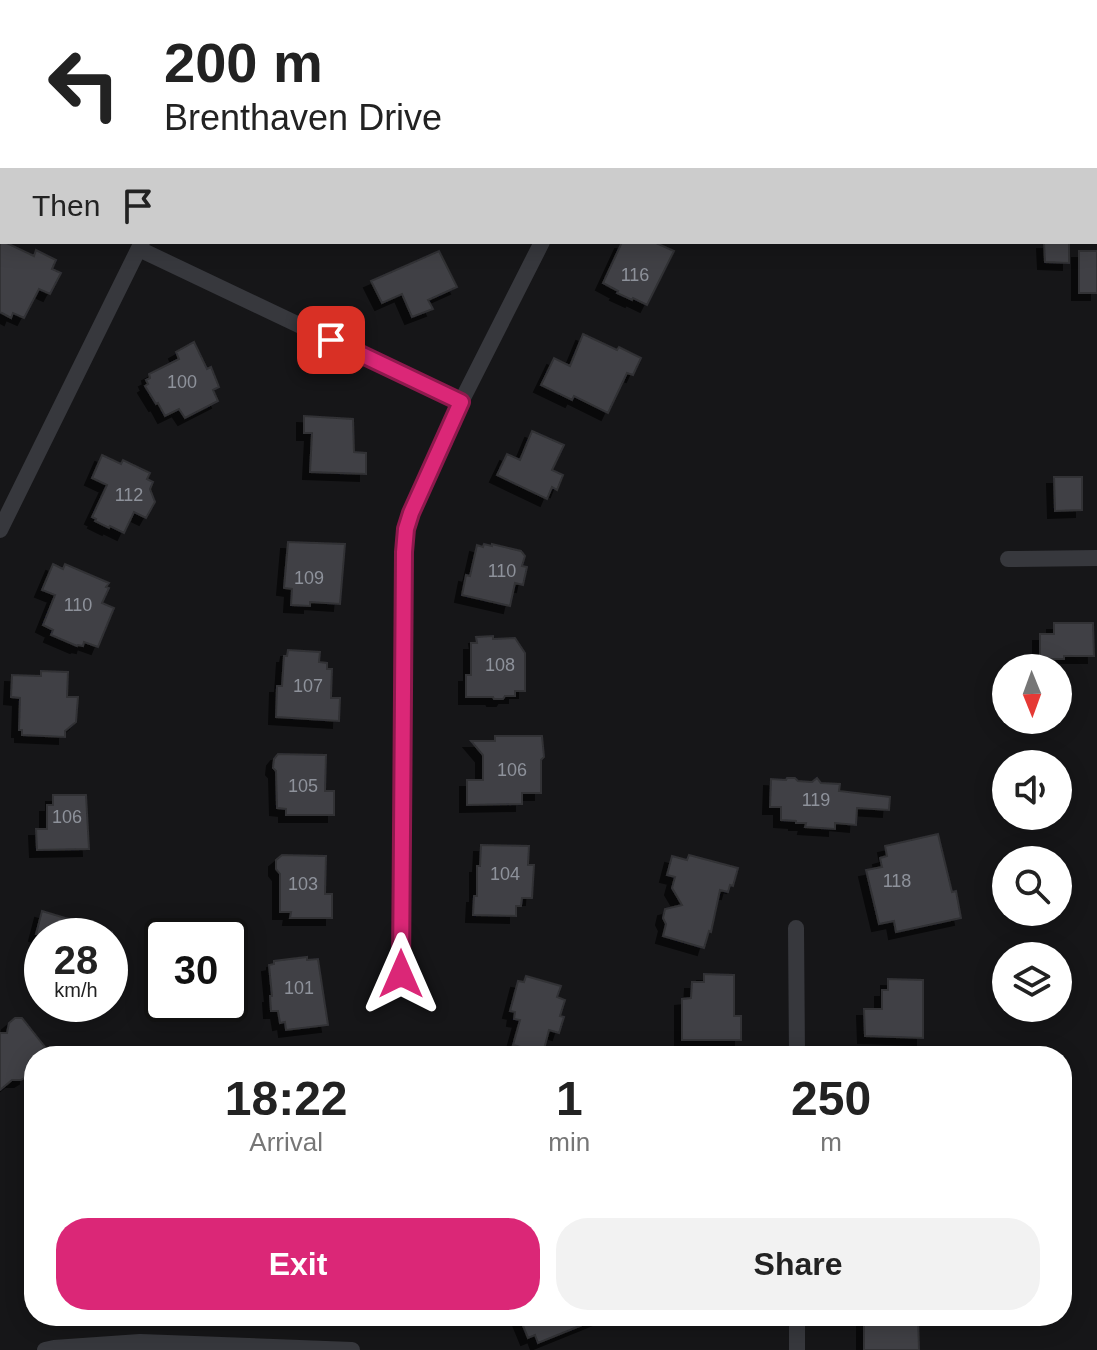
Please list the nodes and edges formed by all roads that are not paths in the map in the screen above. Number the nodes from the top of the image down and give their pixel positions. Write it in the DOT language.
graph roads {
  1 [pos="541,244"];
  2 [pos="141,246"];
  3 [pos="461,402"];
  4 [pos="0,530"];
  5 [pos="1097,558"];
  6 [pos="1008,559"];
  7 [pos="796,928"];
  8 [pos="401,974"];
  9 [pos="797,1046"];
  10 [pos="797,1326"];
  11 [pos="45,1350"];
  12 [pos="352,1350"];
  13 [pos="797,1350"];
  1 -- 3 [label="street"];
  2 -- 3 [label="street"];
  2 -- 4 [label="street"];
  3 -- 8 [label="street"];
  5 -- 6 [label="street"];
  7 -- 9 [label="street"];
  10 -- 13 [label="street"];
  11 -- 12 [label="street"];
}
